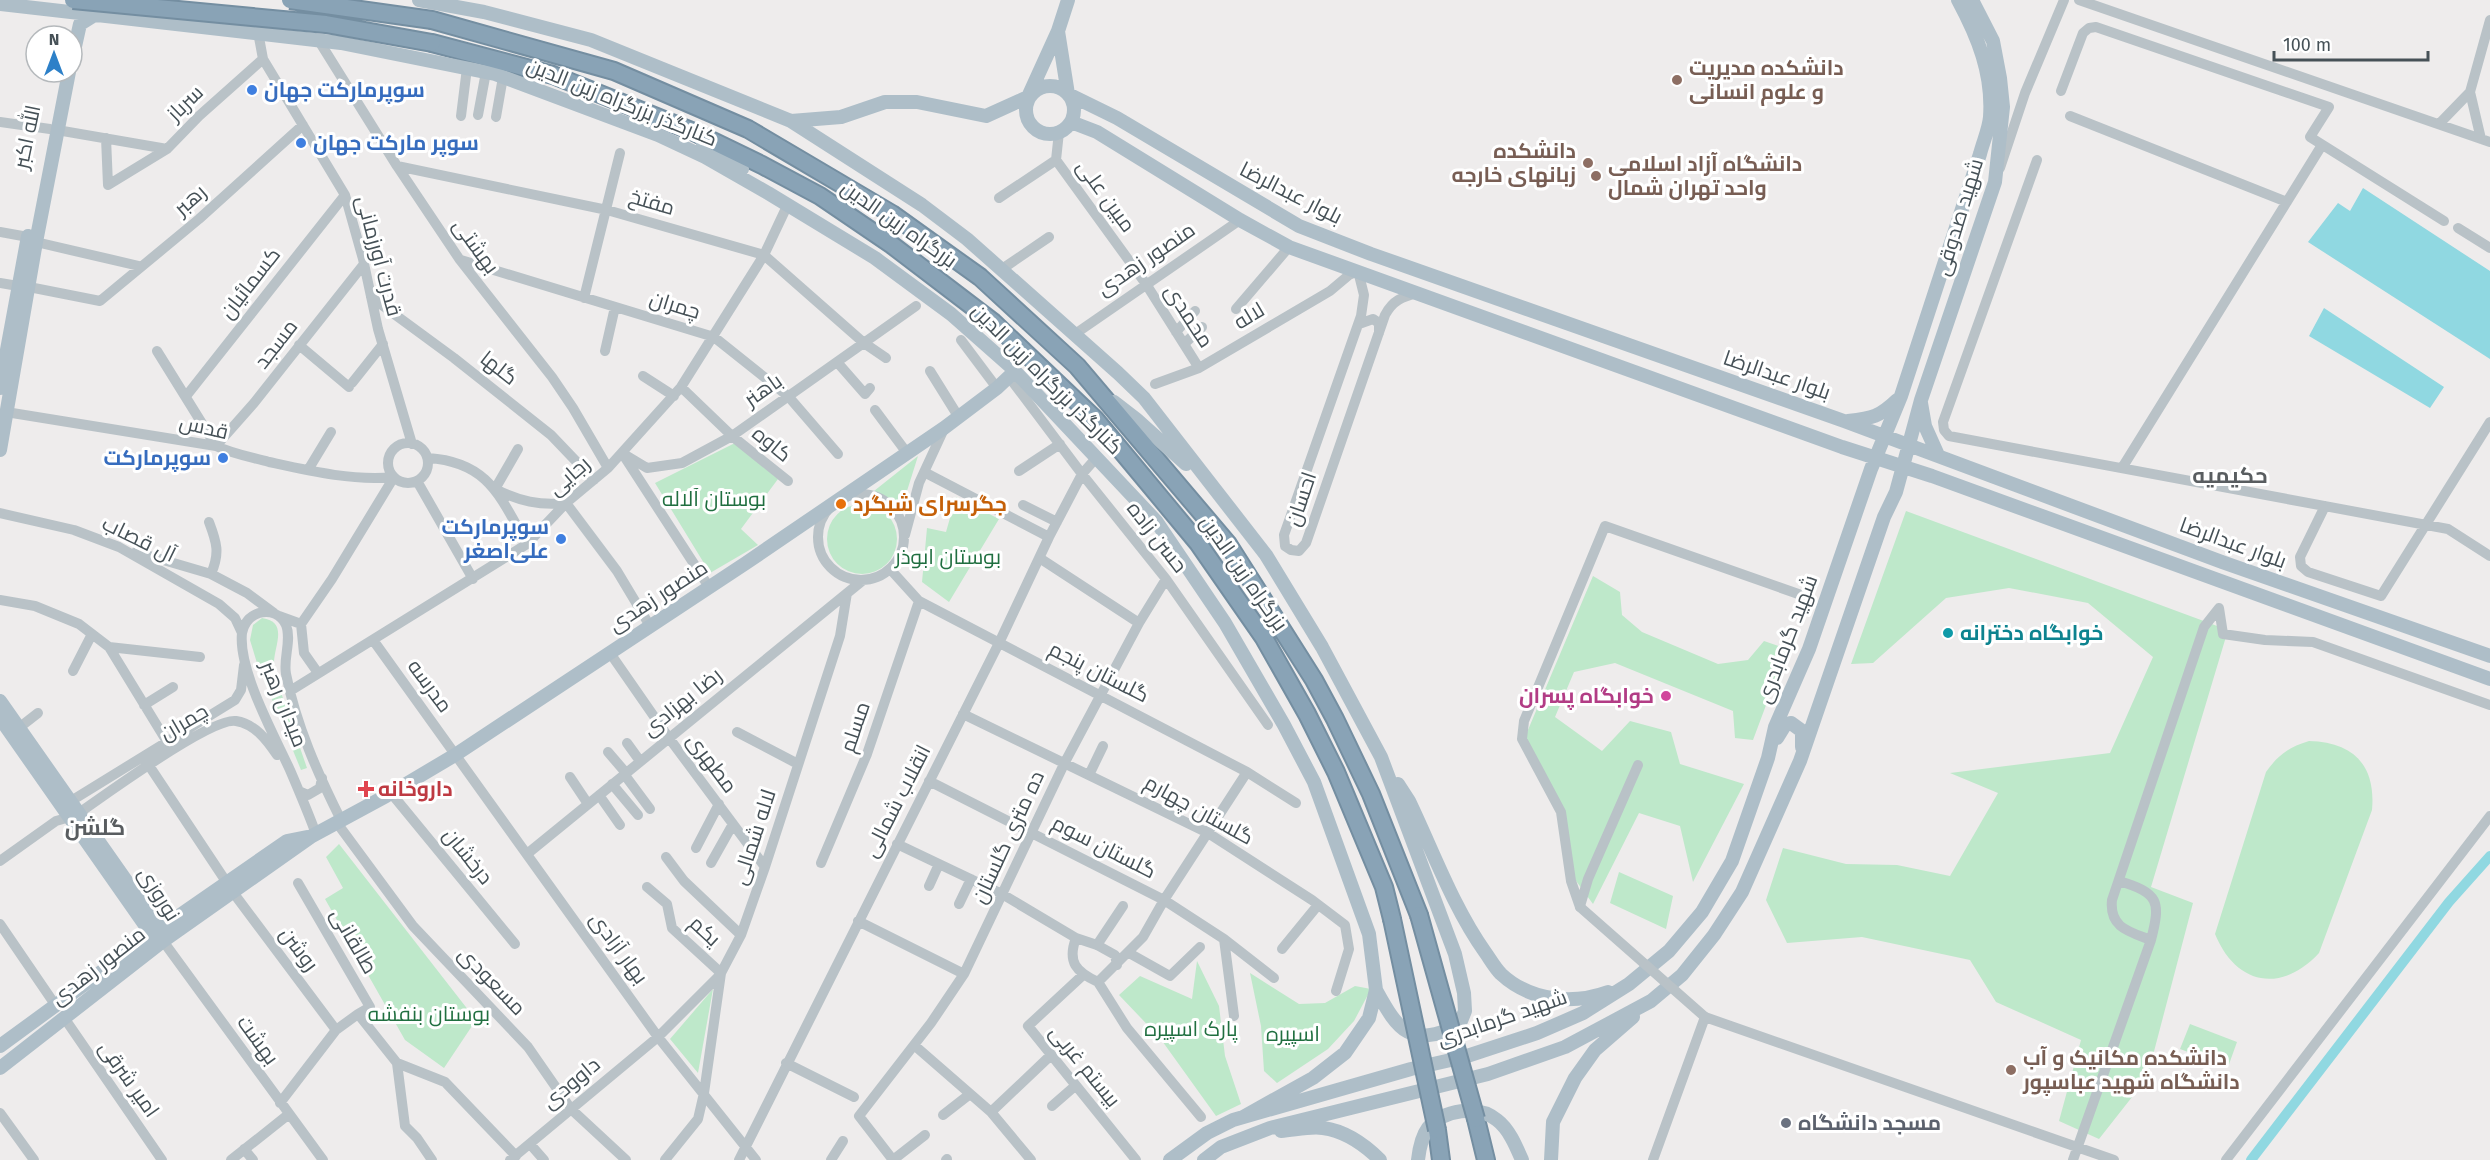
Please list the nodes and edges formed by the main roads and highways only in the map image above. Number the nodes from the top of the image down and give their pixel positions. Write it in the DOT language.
graph roads {
  1 [pos="290,0"];
  2 [pos="312,0"];
  3 [pos="419,0"];
  4 [pos="1068,0"];
  5 [pos="1958,0"];
  6 [pos="1972,0"];
  7 [pos="0,3"];
  8 [pos="68,5"];
  9 [pos="96,14"];
  10 [pos="70,24"];
  11 [pos="80,24"];
  12 [pos="1058,31"];
  13 [pos="258,32"];
  14 [pos="59,84"];
  15 [pos="66,84"];
  16 [pos="1068,94"];
  17 [pos="1028,97"];
  18 [pos="646,112"];
  19 [pos="1117,118"];
  20 [pos="791,121"];
  21 [pos="1071,123"];
  22 [pos="53,130"];
  23 [pos="1104,136"];
  24 [pos="837,233"];
  25 [pos="24,287"];
  26 [pos="1012,374"];
  27 [pos="0,388"];
  28 [pos="1100,393"];
  29 [pos="1901,396"];
  30 [pos="1921,400"];
  31 [pos="3,411"];
  32 [pos="1844,421"];
  33 [pos="1886,436"];
  34 [pos="1907,444"];
  35 [pos="0,450"];
  36 [pos="1938,455"];
  37 [pos="1876,458"];
  38 [pos="1902,466"];
  39 [pos="1237,517"];
  40 [pos="2490,656"];
  41 [pos="2490,679"];
  42 [pos="0,700"];
  43 [pos="0,718"];
  44 [pos="1381,757"];
  45 [pos="1768,758"];
  46 [pos="1800,761"];
  47 [pos="71,810"];
  48 [pos="158,936"];
  49 [pos="1629,984"];
  50 [pos="1376,990"];
  51 [pos="1651,1001"];
  52 [pos="56,1006"];
  53 [pos="65,1019"];
  54 [pos="0,1046"];
  55 [pos="0,1068"];
  56 [pos="1243,1117"];
  57 [pos="1221,1147"];
  58 [pos="1170,1160"];
  59 [pos="1204,1160"];
  60 [pos="1380,1160"];
  61 [pos="1418,1160"];
  62 [pos="1441,1160"];
  63 [pos="1486,1160"];
  64 [pos="1522,1160"];
  65 [pos="1551,1160"];
  1 -- 28 [label="highway, بزرگراه زین الدین, bridge"];
  2 -- 13 [label="main road"];
  3 -- 20 [label="main road, کنارگذر بزرگراه زین الدین"];
  4 -- 12 [label="main road"];
  5 -- 29 [label="main road, شهید صدوقی"];
  6 -- 30 [label="main road, شهید صدوقی"];
  7 -- 8 [label="main road, کنارگذر بزرگراه زین الدین"];
  8 -- 9 [label="main road, کنارگذر بزرگراه زین الدین"];
  8 -- 10 [label="main road"];
  8 -- 18 [label="highway, بزرگراه زین الدین, bridge"];
  9 -- 11 [label="main road"];
  9 -- 13 [label="main road, کنارگذر بزرگراه زین الدین"];
  12 -- 16 [label="main road"];
  12 -- 17 [label="main road"];
  13 -- 24 [label="main road, کنارگذر بزرگراه زین الدین"];
  14 -- 22 [label="main road, الله اکبر"];
  15 -- 22 [label="main road"];
  16 -- 17 [label="main road"];
  16 -- 19 [label="main road, بلوار عبدالرضا"];
  16 -- 21 [label="main road"];
  17 -- 20 [label="main road"];
  17 -- 21 [label="main road"];
  18 -- 24 [label="main road"];
  18 -- 62 [label="highway, بزرگراه زین الدین, bridge"];
  19 -- 23 [label="main road"];
  19 -- 32 [label="main road, بلوار عبدالرضا"];
  20 -- 39 [label="main road, کنارگذر بزرگراه زین الدین"];
  21 -- 23 [label="main road, بلوار عبدالرضا"];
  22 -- 25 [label="main road, الله اکبر"];
  23 -- 37 [label="main road, بلوار عبدالرضا"];
  24 -- 26 [label="main road, کنارگذر بزرگراه زین الدین"];
  25 -- 27 [label="main road, الله اکبر"];
  25 -- 31 [label="main road"];
  26 -- 48 [label="main road, منصور زهدی"];
  26 -- 50 [label="main road, کنارگذر بزرگراه زین الدین"];
  28 -- 39 [label="main road"];
  28 -- 63 [label="highway, بزرگراه زین الدین, bridge"];
  29 -- 32 [label="main road"];
  29 -- 33 [label="main road, شهید صدوقی"];
  30 -- 34 [label="main road, شهید صدوقی"];
  30 -- 36 [label="main road"];
  31 -- 35 [label="main road"];
  32 -- 33 [label="main road, بلوار عبدالرضا"];
  33 -- 34 [label="main road, بلوار عبدالرضا"];
  33 -- 37 [label="main road, شهید گرمابدری"];
  34 -- 36 [label="main road, بلوار عبدالرضا"];
  34 -- 38 [label="main road, شهید صدوقی"];
  36 -- 40 [label="main road, بلوار عبدالرضا"];
  37 -- 38 [label="main road, بلوار عبدالرضا"];
  37 -- 45 [label="main road, شهید گرمابدری"];
  38 -- 41 [label="main road, بلوار عبدالرضا"];
  38 -- 46 [label="main road"];
  39 -- 44 [label="main road, کنارگذر بزرگراه زین الدین"];
  42 -- 47 [label="main road, نوروزی"];
  43 -- 47 [label="main road, نوروزی"];
  44 -- 49 [label="main road"];
  44 -- 50 [label="main road, کنارگذر بزرگراه زین الدین"];
  45 -- 46 [label="main road"];
  45 -- 49 [label="main road, شهید گرمابدری"];
  46 -- 51 [label="main road"];
  47 -- 48 [label="main road, نوروزی"];
  48 -- 52 [label="main road, منصور زهدی"];
  48 -- 53 [label="main road, منصور زهدی"];
  49 -- 56 [label="main road, شهید گرمابدری"];
  50 -- 56 [label="main road"];
  51 -- 57 [label="main road"];
  51 -- 65 [label="main road"];
  52 -- 53 [label="main road"];
  52 -- 54 [label="main road, منصور زهدی"];
  53 -- 55 [label="main road, منصور زهدی"];
  56 -- 58 [label="main road, شهید گرمابدری"];
  57 -- 59 [label="main road"];
  57 -- 60 [label="main road"];
  61 -- 64 [label="main road"];
}
